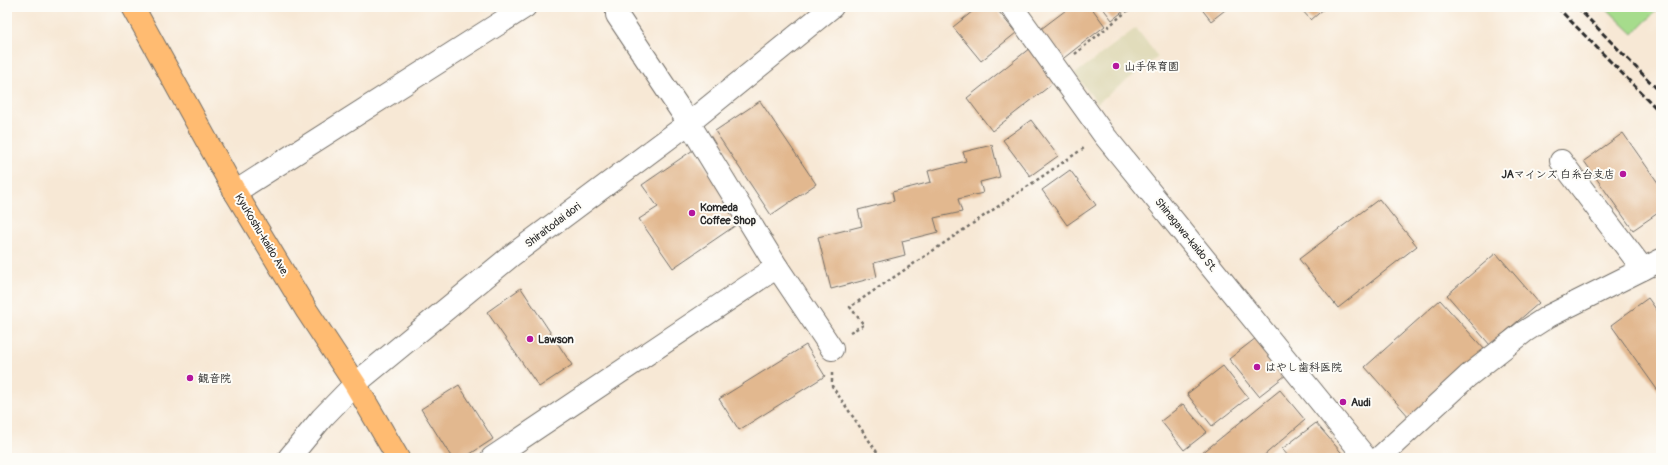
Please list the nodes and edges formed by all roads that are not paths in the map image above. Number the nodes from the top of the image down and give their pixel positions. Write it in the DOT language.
graph roads {
  1 [pos="132,7"];
  2 [pos="525,7"];
  3 [pos="617,7"];
  4 [pos="832,7"];
  5 [pos="1012,7"];
  6 [pos="689,123"];
  7 [pos="1561,161"];
  8 [pos="235,192"];
  9 [pos="1652,264"];
  10 [pos="777,267"];
  11 [pos="830,346"];
  12 [pos="355,384"];
  13 [pos="289,458"];
  14 [pos="398,458"];
  15 [pos="492,458"];
  16 [pos="1366,458"];
  17 [pos="1379,458"];
  1 -- 8 [label="main road, KyuKoshu-kaido Ave."];
  2 -- 8 [label="street"];
  3 -- 6 [label="street"];
  4 -- 6 [label="street, Shiraitodai dori"];
  5 -- 16 [label="street, Shinagawa-kaido St."];
  6 -- 10 [label="street"];
  6 -- 12 [label="street, Shiraitodai dori"];
  7 -- 9 [label="street"];
  8 -- 12 [label="main road, KyuKoshu-kaido Ave."];
  9 -- 17 [label="street"];
  10 -- 11 [label="street"];
  10 -- 15 [label="street"];
  12 -- 13 [label="street, Shiraitodai dori"];
  12 -- 14 [label="main road, KyuKoshu-kaido Ave."];
}
